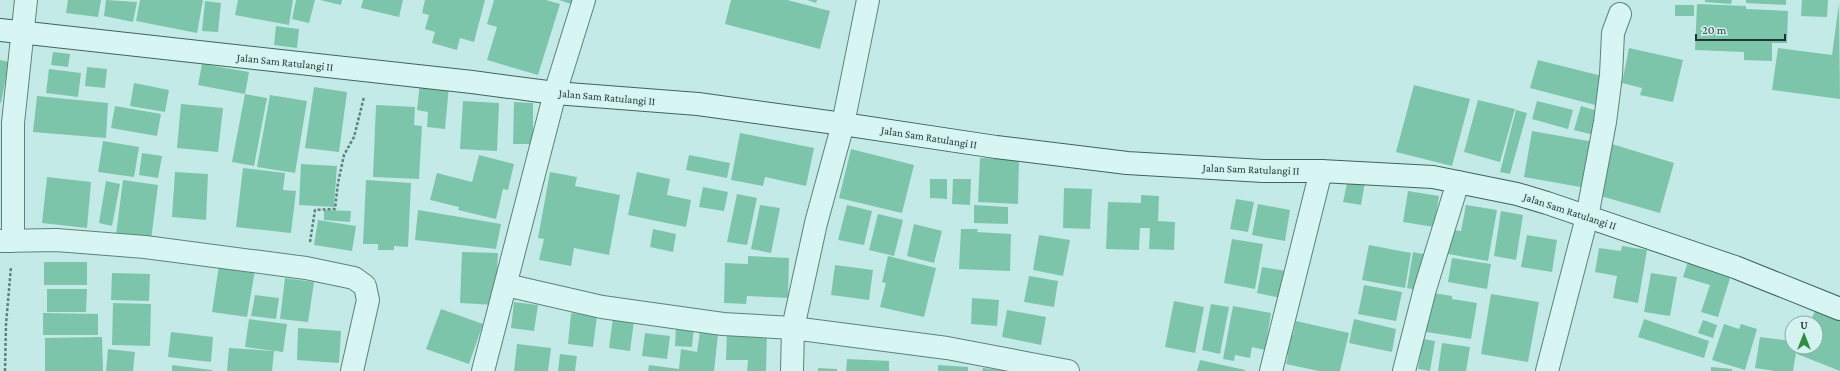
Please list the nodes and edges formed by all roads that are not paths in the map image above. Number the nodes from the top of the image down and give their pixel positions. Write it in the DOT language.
graph roads {
  1 [pos="26,0"];
  2 [pos="584,0"];
  3 [pos="868,0"];
  4 [pos="1620,14"];
  5 [pos="0,30"];
  6 [pos="22,32"];
  7 [pos="555,93"];
  8 [pos="842,124"];
  9 [pos="1321,170"];
  10 [pos="1458,182"];
  11 [pos="1587,217"];
  12 [pos="6,241"];
  13 [pos="506,285"];
  14 [pos="1840,309"];
  15 [pos="793,328"];
  16 [pos="352,371"];
  17 [pos="483,371"];
  18 [pos="792,371"];
  19 [pos="1068,371"];
  20 [pos="1271,371"];
  21 [pos="1404,371"];
  22 [pos="1547,371"];
  1 -- 6 [label="street"];
  2 -- 7 [label="street"];
  3 -- 8 [label="street"];
  4 -- 11 [label="street"];
  5 -- 6 [label="street, Jalan Sam Ratulangi II"];
  6 -- 7 [label="street, Jalan Sam Ratulangi II"];
  6 -- 12 [label="street"];
  7 -- 8 [label="street, Jalan Sam Ratulangi II"];
  7 -- 13 [label="street"];
  8 -- 9 [label="street, Jalan Sam Ratulangi II"];
  8 -- 15 [label="street"];
  9 -- 10 [label="street, Jalan Sam Ratulangi II"];
  9 -- 20 [label="street"];
  10 -- 11 [label="street, Jalan Sam Ratulangi II"];
  10 -- 21 [label="street"];
  11 -- 14 [label="street, Jalan Sam Ratulangi II"];
  11 -- 22 [label="street"];
  12 -- 16 [label="street"];
  13 -- 15 [label="street"];
  13 -- 17 [label="street"];
  15 -- 18 [label="street"];
  15 -- 19 [label="street"];
}
